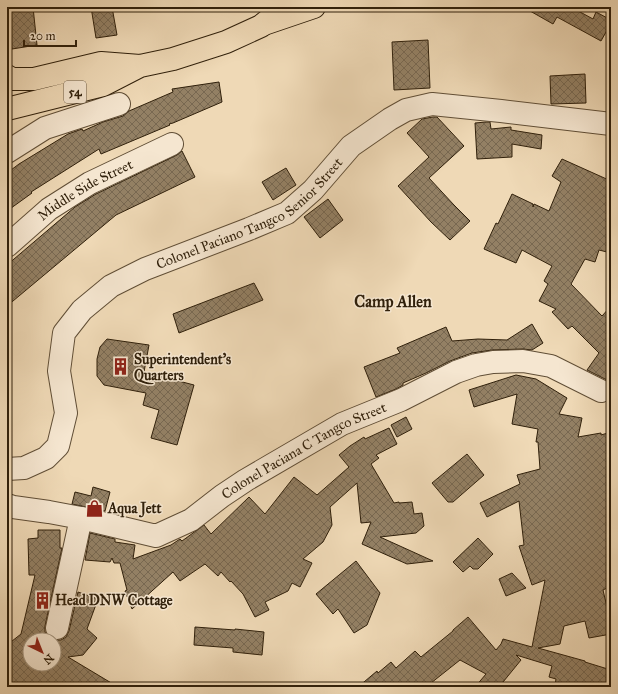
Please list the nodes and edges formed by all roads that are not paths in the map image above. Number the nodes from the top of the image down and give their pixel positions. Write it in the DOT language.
graph roads {
  1 [pos="284,7"];
  2 [pos="314,7"];
  3 [pos="260,26"];
  4 [pos="140,66"];
  5 [pos="7,76"];
  6 [pos="119,104"];
  7 [pos="7,109"];
  8 [pos="611,124"];
  9 [pos="172,144"];
  10 [pos="7,152"];
  11 [pos="7,246"];
  12 [pos="601,391"];
  13 [pos="7,470"];
  14 [pos="7,505"];
  15 [pos="81,518"];
  16 [pos="57,628"];
  1 -- 3 [label="main road, 54"];
  2 -- 3 [label="main road"];
  3 -- 4 [label="main road, 54"];
  4 -- 5 [label="main road"];
  4 -- 7 [label="main road, 54"];
  6 -- 10 [label="street"];
  8 -- 13 [label="street, Colonel Paciano Tangco Senior Street"];
  9 -- 11 [label="street, Middle Side Street"];
  12 -- 15 [label="street, Colonel Paciana C Tangco Street"];
  14 -- 15 [label="street, Colonel Paciana C Tangco Street"];
  15 -- 16 [label="street"];
}
